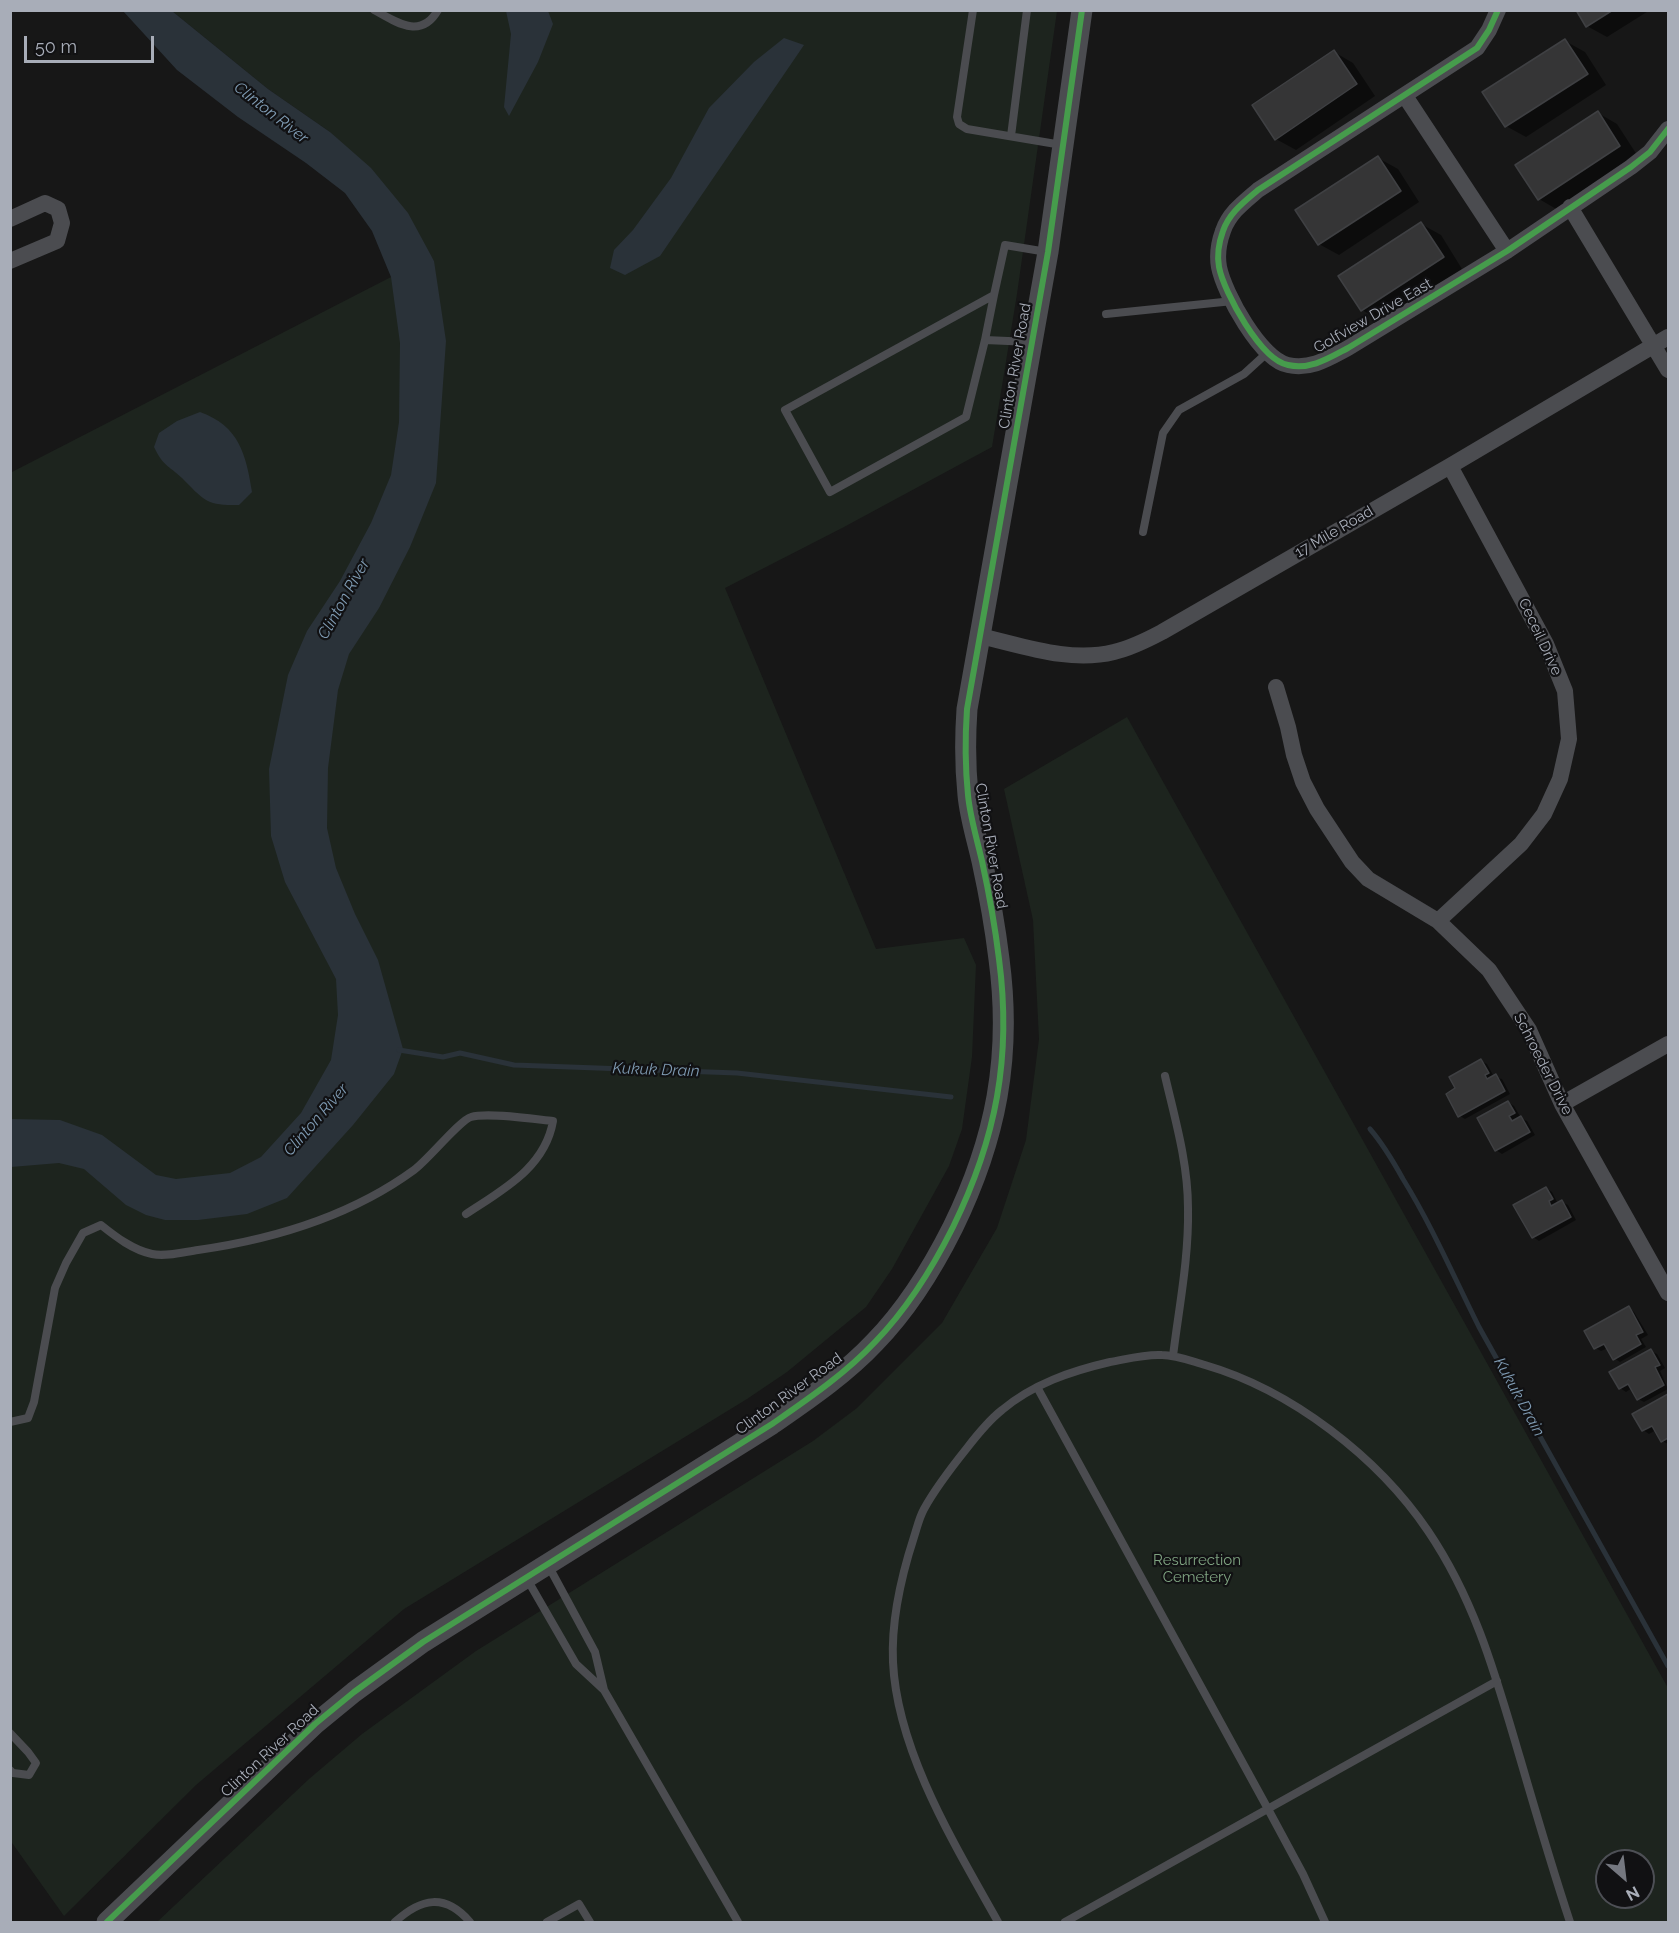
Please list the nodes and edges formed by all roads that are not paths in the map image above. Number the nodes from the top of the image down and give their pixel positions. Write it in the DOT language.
graph roads {
  1 [pos="374,10"];
  2 [pos="438,10"];
  3 [pos="973,10"];
  4 [pos="1027,10"];
  5 [pos="1082,10"];
  6 [pos="1498,10"];
  7 [pos="1405,96"];
  8 [pos="1668,129"];
  9 [pos="1011,136"];
  10 [pos="1062,145"];
  11 [pos="1570,207"];
  12 [pos="10,219"];
  13 [pos="1506,250"];
  14 [pos="1048,252"];
  15 [pos="10,261"];
  16 [pos="994,295"];
  17 [pos="1233,301"];
  18 [pos="1106,314"];
  19 [pos="985,340"];
  20 [pos="1031,342"];
  21 [pos="1662,342"];
  22 [pos="1267,353"];
  23 [pos="1668,370"];
  24 [pos="1450,466"];
  25 [pos="1143,532"];
  26 [pos="980,636"];
  27 [pos="1276,687"];
  28 [pos="1438,921"];
  29 [pos="1668,1044"];
  30 [pos="1165,1076"];
  31 [pos="1562,1104"];
  32 [pos="466,1214"];
  33 [pos="1668,1293"];
  34 [pos="1173,1356"];
  35 [pos="1037,1387"];
  36 [pos="10,1422"];
  37 [pos="548,1565"];
  38 [pos="527,1578"];
  39 [pos="1497,1681"];
  40 [pos="604,1690"];
  41 [pos="10,1733"];
  42 [pos="10,1770"];
  43 [pos="1268,1809"];
  44 [pos="107,1923"];
  45 [pos="395,1923"];
  46 [pos="470,1923"];
  47 [pos="547,1923"];
  48 [pos="590,1923"];
  49 [pos="738,1923"];
  50 [pos="998,1923"];
  51 [pos="1065,1923"];
  52 [pos="1325,1923"];
  53 [pos="1570,1923"];
  1 -- 2 [label="lane"];
  3 -- 9 [label="lane"];
  4 -- 9 [label="lane"];
  5 -- 10 [label="street, Clinton River Road"];
  6 -- 7 [label="street, Golfview Drive East"];
  7 -- 13 [label="street"];
  7 -- 17 [label="street, Golfview Drive East"];
  8 -- 11 [label="street, Golfview Drive East"];
  9 -- 10 [label="lane"];
  10 -- 14 [label="street, Clinton River Road"];
  11 -- 13 [label="street, Golfview Drive East"];
  11 -- 21 [label="street"];
  12 -- 15 [label="street"];
  13 -- 22 [label="street, Golfview Drive East"];
  14 -- 16 [label="lane"];
  14 -- 20 [label="street, Clinton River Road"];
  16 -- 19 [label="lane"];
  16 -- 19 [label="lane"];
  17 -- 18 [label="lane"];
  17 -- 22 [label="street, Golfview Drive East"];
  19 -- 20 [label="lane"];
  20 -- 26 [label="street, Clinton River Road"];
  21 -- 23 [label="street"];
  21 -- 24 [label="street, 17 Mile Road"];
  22 -- 25 [label="lane"];
  24 -- 26 [label="street, 17 Mile Road"];
  24 -- 28 [label="street, Ceceil Drive"];
  26 -- 37 [label="street, Clinton River Road"];
  27 -- 28 [label="street, Schroeder Drive"];
  28 -- 31 [label="street, Schroeder Drive"];
  29 -- 31 [label="street"];
  30 -- 34 [label="lane"];
  31 -- 33 [label="street, Schroeder Drive"];
  32 -- 36 [label="lane"];
  34 -- 35 [label="lane"];
  34 -- 39 [label="lane"];
  35 -- 43 [label="lane"];
  35 -- 50 [label="lane"];
  37 -- 38 [label="street, Clinton River Road"];
  37 -- 40 [label="lane"];
  38 -- 40 [label="lane"];
  38 -- 44 [label="street, Clinton River Road"];
  39 -- 43 [label="lane"];
  39 -- 53 [label="lane"];
  40 -- 49 [label="lane"];
  41 -- 42 [label="lane"];
  43 -- 51 [label="lane"];
  43 -- 52 [label="lane"];
  45 -- 46 [label="lane"];
  47 -- 48 [label="lane"];
}
